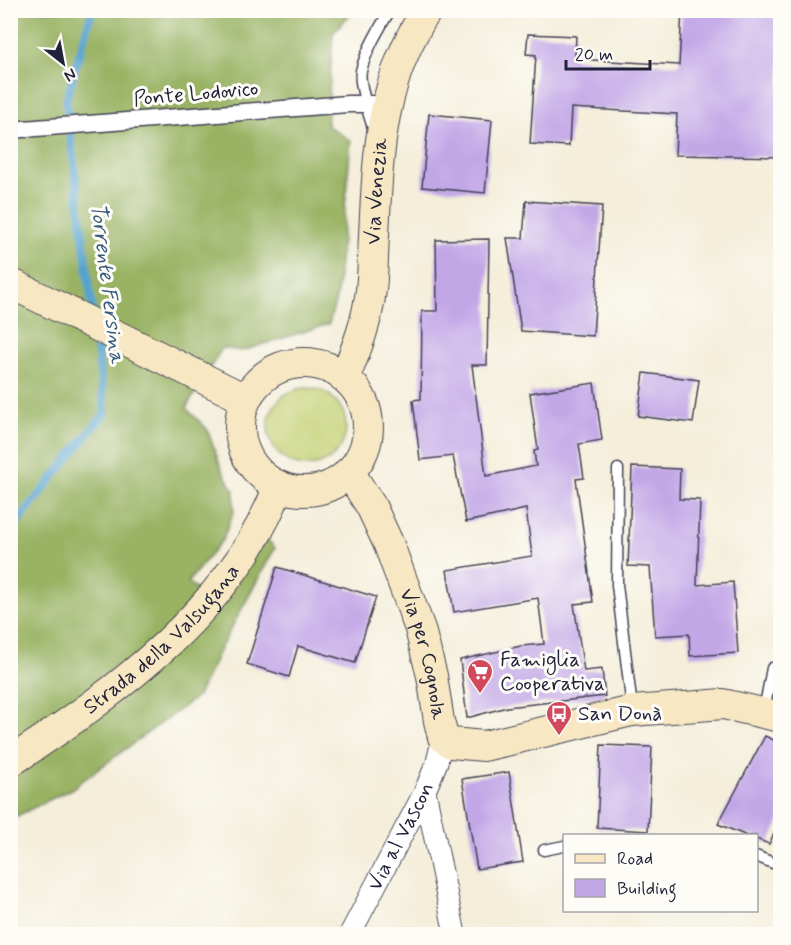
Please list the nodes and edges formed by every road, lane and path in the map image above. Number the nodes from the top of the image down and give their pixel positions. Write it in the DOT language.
graph roads {
  1 [pos="390,10"];
  2 [pos="427,10"];
  3 [pos="376,104"];
  4 [pos="10,130"];
  5 [pos="10,283"];
  6 [pos="345,377"];
  7 [pos="245,399"];
  8 [pos="618,469"];
  9 [pos="349,472"];
  10 [pos="279,486"];
  11 [pos="772,668"];
  12 [pos="632,711"];
  13 [pos="772,714"];
  14 [pos="443,737"];
  15 [pos="10,762"];
  16 [pos="425,791"];
  17 [pos="563,846"];
  18 [pos="544,850"];
  19 [pos="758,857"];
  20 [pos="780,866"];
  21 [pos="350,934"];
  22 [pos="455,934"];
  1 -- 3 [label="lane"];
  2 -- 3 [label="main road, Via Venezia"];
  3 -- 4 [label="street, Ponte Lodovico"];
  3 -- 6 [label="main road, Via Venezia"];
  5 -- 7 [label="main road"];
  6 -- 7 [label="main road"];
  6 -- 9 [label="main road"];
  7 -- 10 [label="main road"];
  8 -- 12 [label="lane"];
  9 -- 10 [label="main road"];
  9 -- 14 [label="main road, Via per Cognola"];
  10 -- 15 [label="main road, Strada della Valsugana"];
  11 -- 13 [label="lane, Via per Cognola"];
  12 -- 13 [label="main road, Via per Cognola"];
  12 -- 14 [label="main road, Via per Cognola"];
  14 -- 16 [label="street, Via al Vascon"];
  16 -- 21 [label="street, Via al Vascon"];
  16 -- 22 [label="street"];
  17 -- 18 [label="lane"];
  19 -- 20 [label="lane"];
}
